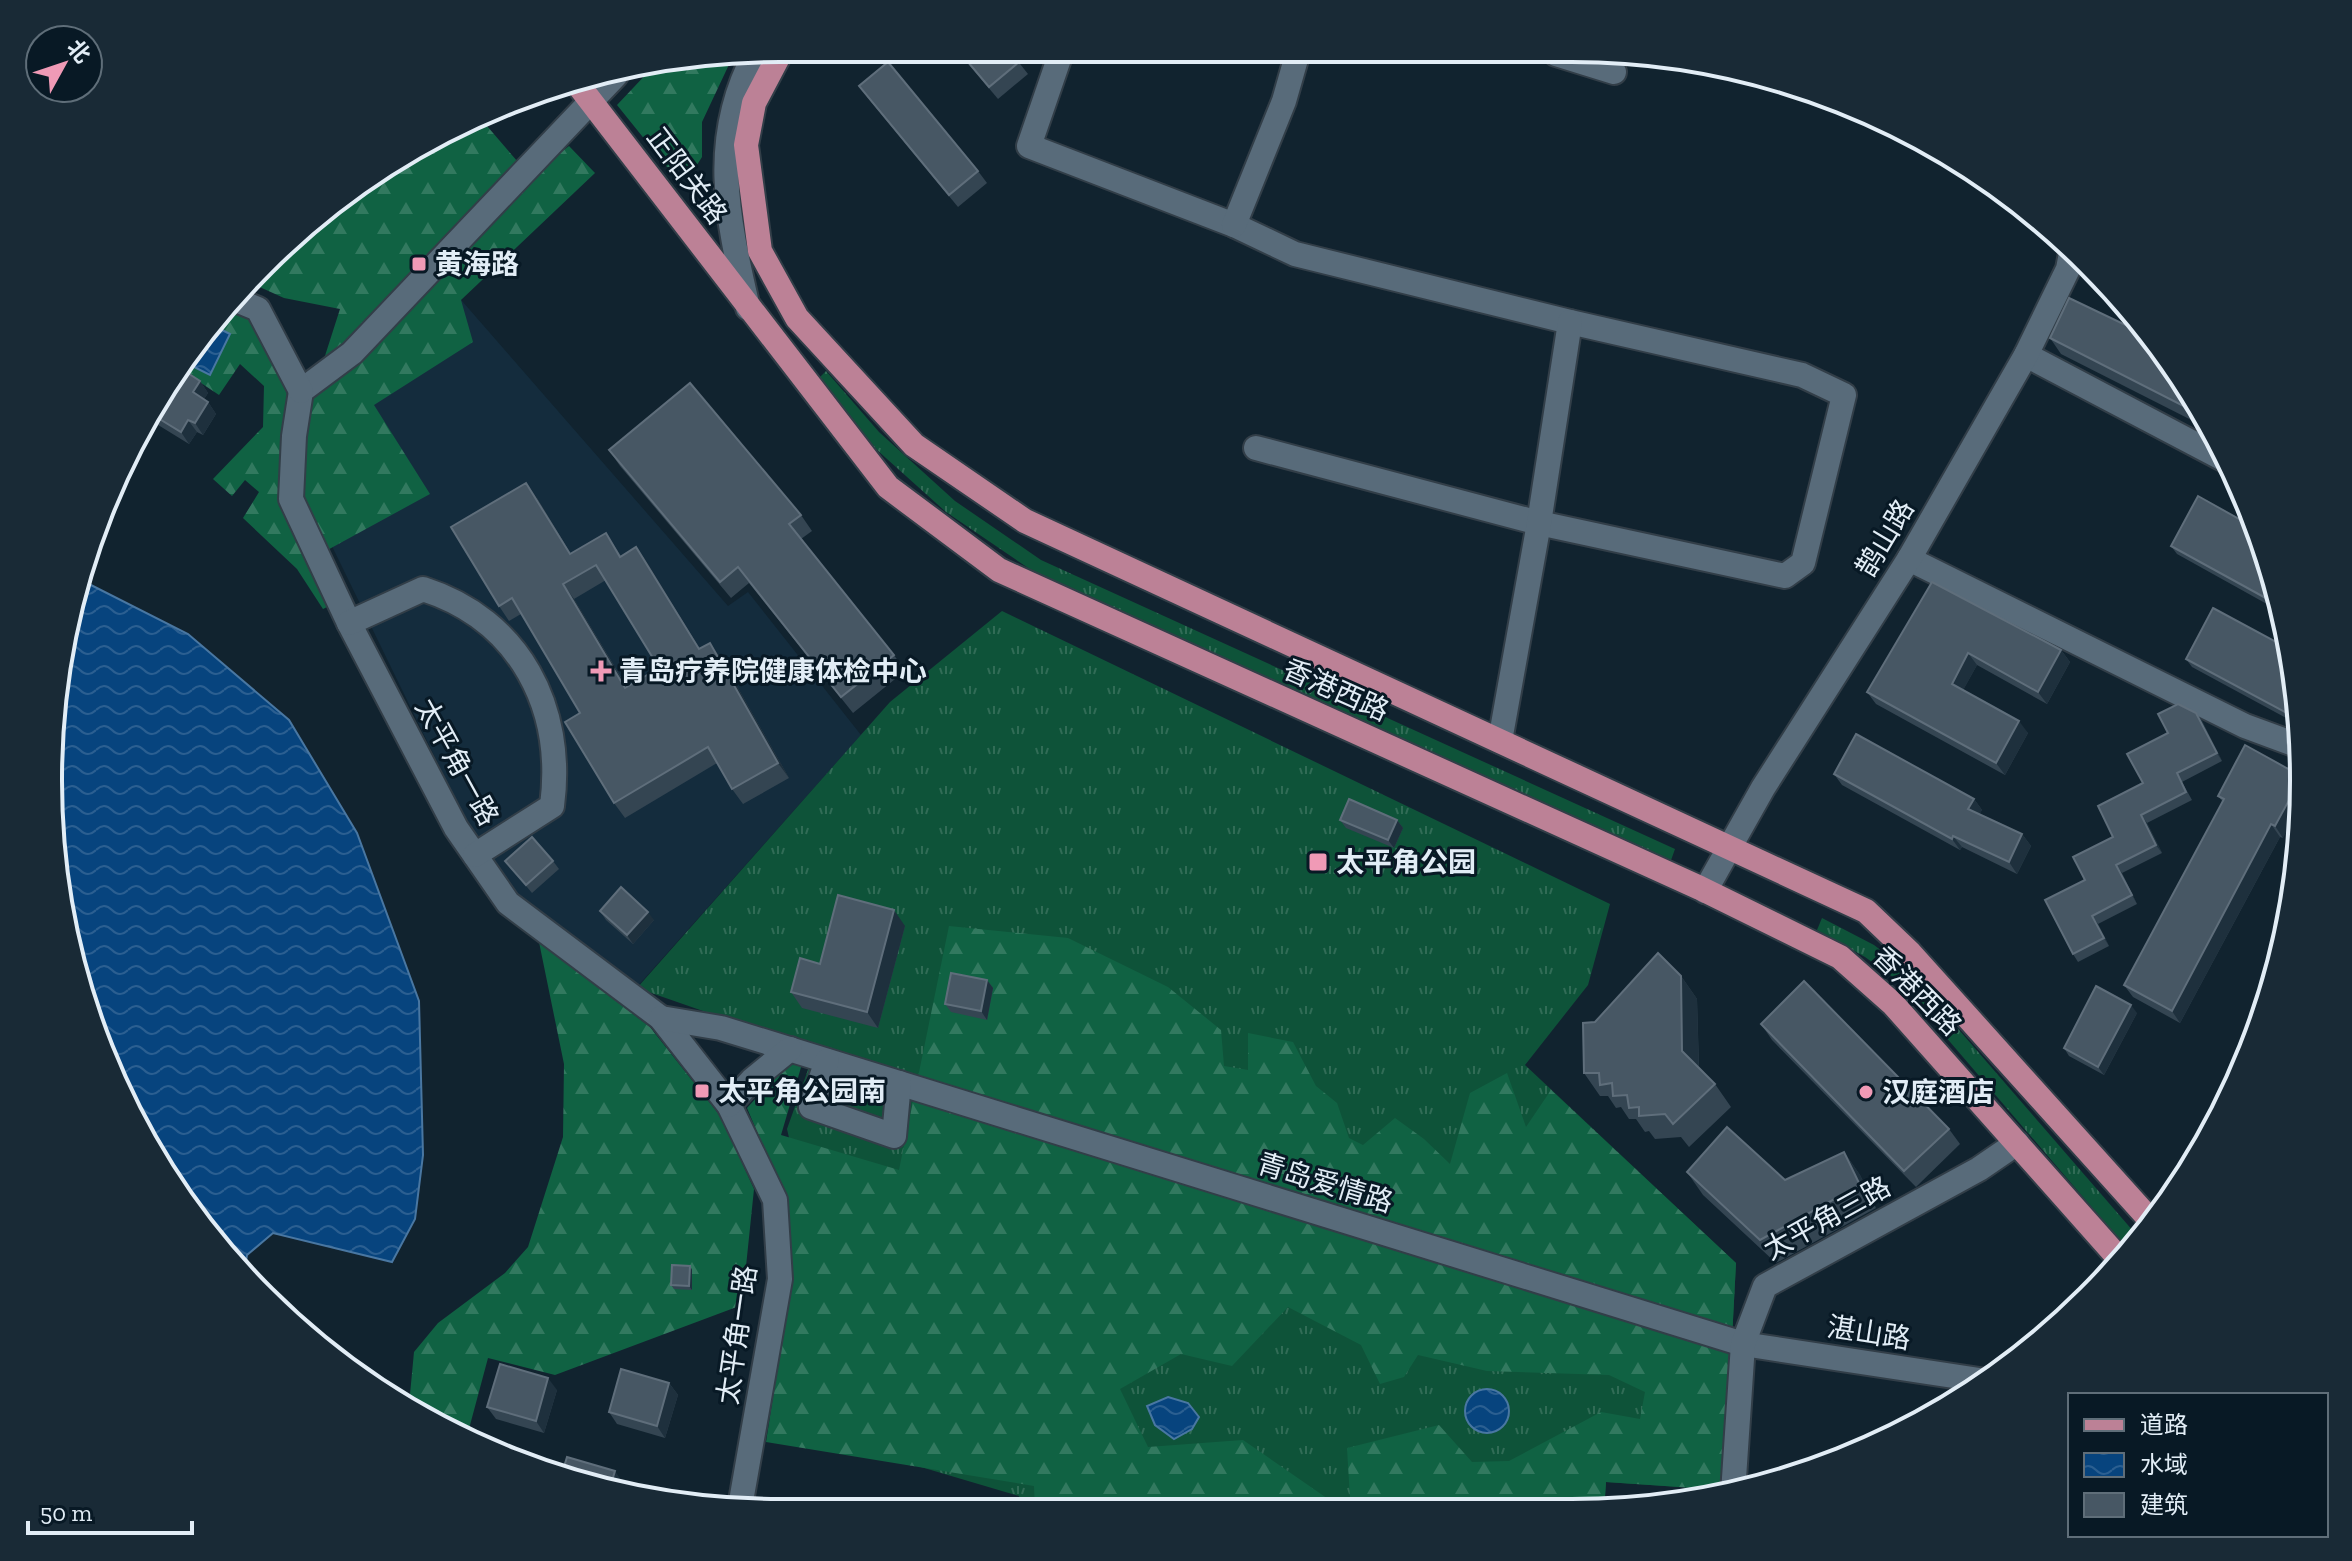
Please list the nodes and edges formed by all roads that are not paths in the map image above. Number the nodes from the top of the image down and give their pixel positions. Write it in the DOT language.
graph roads {
  1 [pos="776,62"];
  2 [pos="1058,62"];
  3 [pos="1295,62"];
  4 [pos="1583,62"];
  5 [pos="750,63"];
  6 [pos="1614,72"];
  7 [pos="609,83"];
  8 [pos="582,90"];
  9 [pos="592,102"];
  10 [pos="1234,225"];
  11 [pos="2069,262"];
  12 [pos="244,303"];
  13 [pos="748,308"];
  14 [pos="1570,322"];
  15 [pos="2026,355"];
  16 [pos="301,391"];
  17 [pos="1256,448"];
  18 [pos="2209,450"];
  19 [pos="1539,523"];
  20 [pos="1909,559"];
  21 [pos="349,623"];
  22 [pos="1500,741"];
  23 [pos="2288,742"];
  24 [pos="1727,846"];
  25 [pos="475,855"];
  26 [pos="1705,891"];
  27 [pos="661,1018"];
  28 [pos="790,1049"];
  29 [pos="827,1061"];
  30 [pos="895,1082"];
  31 [pos="729,1105"];
  32 [pos="2017,1143"];
  33 [pos="2145,1214"];
  34 [pos="2113,1252"];
  35 [pos="1743,1344"];
  36 [pos="1970,1379"];
  37 [pos="1734,1480"];
  38 [pos="742,1497"];
  1 -- 22 [label="main road, 香港西路"];
  2 -- 10 [label="street"];
  3 -- 10 [label="street"];
  4 -- 6 [label="street"];
  5 -- 13 [label="street, 香港西路"];
  7 -- 9 [label="street"];
  8 -- 9 [label="main road, 正阳关路"];
  9 -- 13 [label="main road, 正阳关路"];
  9 -- 16 [label="street"];
  10 -- 14 [label="street"];
  11 -- 15 [label="street, 鹊山路"];
  12 -- 16 [label="street"];
  13 -- 26 [label="main road, 香港西路"];
  14 -- 19 [label="street"];
  14 -- 19 [label="street"];
  15 -- 18 [label="street"];
  15 -- 20 [label="street, 鹊山路"];
  16 -- 21 [label="street, 太平角一路"];
  17 -- 19 [label="street"];
  19 -- 22 [label="street"];
  20 -- 23 [label="street"];
  20 -- 24 [label="street, 鹊山路"];
  21 -- 25 [label="street, 太平角一路"];
  21 -- 25 [label="street"];
  22 -- 24 [label="main road, 香港西路"];
  24 -- 26 [label="street, 鹊山路"];
  24 -- 33 [label="main road, 香港西路"];
  25 -- 27 [label="street, 太平角一路"];
  26 -- 32 [label="main road, 香港西路"];
  27 -- 28 [label="street, 青岛爱情路"];
  27 -- 31 [label="street, 太平角一路"];
  28 -- 29 [label="street, 青岛爱情路"];
  28 -- 31 [label="street"];
  29 -- 30 [label="street, 青岛爱情路"];
  29 -- 30 [label="street"];
  30 -- 35 [label="street, 青岛爱情路"];
  31 -- 38 [label="street, 太平角一路"];
  32 -- 34 [label="main road, 香港西路"];
  32 -- 35 [label="street, 太平角三路"];
  35 -- 36 [label="street, 湛山路"];
  35 -- 37 [label="street, 太平角三路"];
}
